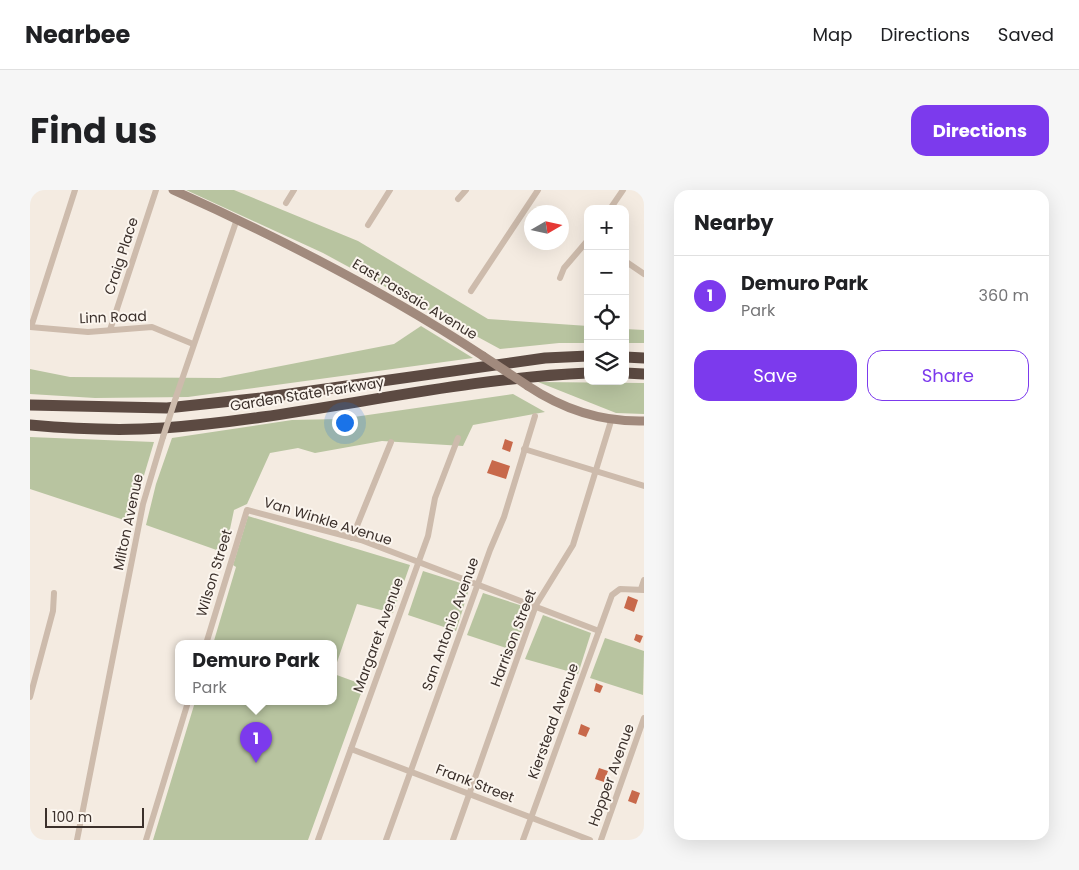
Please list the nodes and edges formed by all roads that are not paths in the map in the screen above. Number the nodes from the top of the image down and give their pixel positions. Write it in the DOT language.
graph roads {
  1 [pos="75,190"];
  2 [pos="156,190"];
  3 [pos="173,190"];
  4 [pos="294,190"];
  5 [pos="390,190"];
  6 [pos="466,190"];
  7 [pos="538,190"];
  8 [pos="623,190"];
  9 [pos="458,198"];
  10 [pos="286,203"];
  11 [pos="613,205"];
  12 [pos="237,219"];
  13 [pos="368,225"];
  14 [pos="584,245"];
  15 [pos="629,264"];
  16 [pos="644,274"];
  17 [pos="560,278"];
  18 [pos="471,291"];
  19 [pos="30,327"];
  20 [pos="110,330"];
  21 [pos="193,344"];
  22 [pos="584,356"];
  23 [pos="629,357"];
  24 [pos="644,358"];
  25 [pos="584,373"];
  26 [pos="629,374"];
  27 [pos="644,374"];
  28 [pos="30,405"];
  29 [pos="535,416"];
  30 [pos="611,421"];
  31 [pos="644,422"];
  32 [pos="30,424"];
  33 [pos="458,438"];
  34 [pos="391,442"];
  35 [pos="524,448"];
  36 [pos="596,471"];
  37 [pos="644,486"];
  38 [pos="247,510"];
  39 [pos="352,538"];
  40 [pos="417,562"];
  41 [pos="644,580"];
  42 [pos="477,584"];
  43 [pos="643,590"];
  44 [pos="54,593"];
  45 [pos="536,605"];
  46 [pos="599,630"];
  47 [pos="207,640"];
  48 [pos="30,697"];
  49 [pos="187,705"];
  50 [pos="644,718"];
  51 [pos="351,748"];
  52 [pos="411,773"];
  53 [pos="470,795"];
  54 [pos="531,818"];
  55 [pos="77,840"];
  56 [pos="146,840"];
  57 [pos="318,840"];
  58 [pos="386,840"];
  59 [pos="453,840"];
  60 [pos="523,840"];
  61 [pos="590,840"];
  62 [pos="601,840"];
  1 -- 19 [label="street"];
  2 -- 20 [label="street, Craig Place"];
  3 -- 12 [label="main road, East Passaic Avenue"];
  4 -- 10 [label="street"];
  5 -- 13 [label="street"];
  6 -- 9 [label="street"];
  7 -- 18 [label="street"];
  8 -- 11 [label="street"];
  12 -- 21 [label="street, Milton Avenue"];
  12 -- 30 [label="main road, East Passaic Avenue, bridge"];
  14 -- 17 [label="street"];
  15 -- 16 [label="street"];
  19 -- 20 [label="street, Linn Road"];
  20 -- 21 [label="street, Linn Road"];
  21 -- 55 [label="street, Milton Avenue, bridge"];
  22 -- 28 [label="highway, Garden State Parkway"];
  23 -- 24 [label="highway"];
  25 -- 32 [label="highway, Garden State Parkway"];
  26 -- 27 [label="highway"];
  29 -- 35 [label="street, San Antonio Avenue"];
  30 -- 31 [label="main road, East Passaic Avenue"];
  30 -- 36 [label="street, Harrison Street"];
  33 -- 40 [label="street, Margaret Avenue"];
  34 -- 39 [label="street"];
  35 -- 36 [label="street"];
  35 -- 42 [label="street, San Antonio Avenue"];
  36 -- 37 [label="street"];
  36 -- 45 [label="street, Harrison Street"];
  38 -- 39 [label="street, Van Winkle Avenue"];
  38 -- 47 [label="street, Wilson Street"];
  39 -- 40 [label="street, Van Winkle Avenue"];
  40 -- 42 [label="street, Van Winkle Avenue"];
  40 -- 51 [label="street, Margaret Avenue"];
  41 -- 43 [label="street"];
  42 -- 45 [label="street, Van Winkle Avenue"];
  42 -- 52 [label="street, San Antonio Avenue"];
  43 -- 46 [label="street, Kierstead Avenue"];
  44 -- 48 [label="street"];
  45 -- 46 [label="street, Van Winkle Avenue"];
  45 -- 53 [label="street, Harrison Street"];
  46 -- 54 [label="street, Kierstead Avenue"];
  49 -- 56 [label="street"];
  50 -- 62 [label="street, Hopper Avenue"];
  51 -- 52 [label="street, Frank Street"];
  51 -- 57 [label="street, Margaret Avenue"];
  52 -- 53 [label="street, Frank Street"];
  52 -- 58 [label="street, San Antonio Avenue"];
  53 -- 54 [label="street, Frank Street"];
  53 -- 59 [label="street, Harrison Street"];
  54 -- 60 [label="street, Kierstead Avenue"];
  54 -- 61 [label="street, Frank Street"];
}
